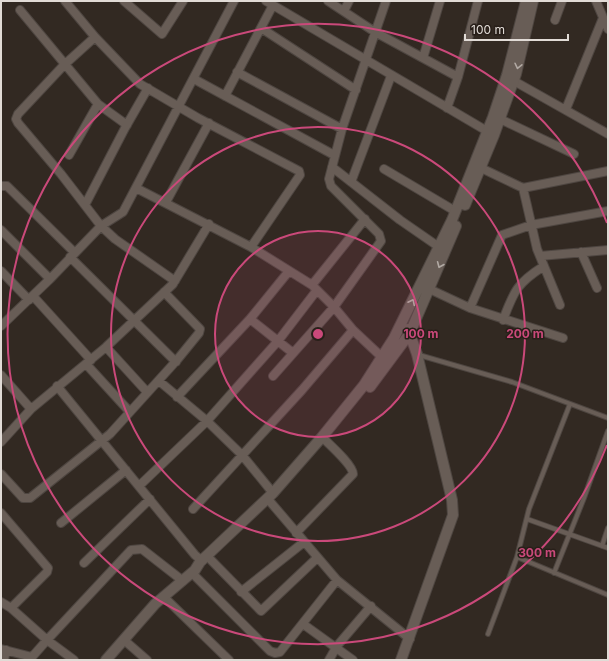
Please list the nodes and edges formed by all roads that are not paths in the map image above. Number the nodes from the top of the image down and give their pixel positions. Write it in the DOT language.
graph roads {
  1 [pos="65,1"];
  2 [pos="124,1"];
  3 [pos="182,1"];
  4 [pos="234,1"];
  5 [pos="328,1"];
  6 [pos="349,1"];
  7 [pos="386,1"];
  8 [pos="440,1"];
  9 [pos="478,1"];
  10 [pos="526,1"];
  11 [pos="533,1"];
  12 [pos="562,1"];
  13 [pos="596,1"];
  14 [pos="269,3"];
  15 [pos="20,10"];
  16 [pos="344,11"];
  17 [pos="603,18"];
  18 [pos="555,20"];
  19 [pos="261,28"];
  20 [pos="608,29"];
  21 [pos="375,32"];
  22 [pos="96,37"];
  23 [pos="423,58"];
  24 [pos="366,61"];
  25 [pos="64,65"];
  26 [pos="237,72"];
  27 [pos="391,76"];
  28 [pos="458,77"];
  29 [pos="194,79"];
  30 [pos="514,81"];
  31 [pos="148,88"];
  32 [pos="356,90"];
  33 [pos="225,96"];
  34 [pos="98,104"];
  35 [pos="179,107"];
  36 [pos="448,108"];
  37 [pos="566,109"];
  38 [pos="500,119"];
  39 [pos="127,124"];
  40 [pos="208,124"];
  41 [pos="342,129"];
  42 [pos="491,133"];
  43 [pos="608,134"];
  44 [pos="334,154"];
  45 [pos="574,154"];
  46 [pos="69,155"];
  47 [pos="332,167"];
  48 [pos="481,168"];
  49 [pos="384,169"];
  50 [pos="608,171"];
  51 [pos="351,182"];
  52 [pos="1,186"];
  53 [pos="136,188"];
  54 [pos="522,188"];
  55 [pos="166,202"];
  56 [pos="85,205"];
  57 [pos="456,211"];
  58 [pos="608,211"];
  59 [pos="365,219"];
  60 [pos="208,224"];
  61 [pos="531,224"];
  62 [pos="101,226"];
  63 [pos="1,230"];
  64 [pos="251,247"];
  65 [pos="439,247"];
  66 [pos="608,250"];
  67 [pos="580,252"];
  68 [pos="72,255"];
  69 [pos="540,256"];
  70 [pos="544,266"];
  71 [pos="1,271"];
  72 [pos="289,271"];
  73 [pos="50,279"];
  74 [pos="175,281"];
  75 [pos="425,287"];
  76 [pos="314,288"];
  77 [pos="597,288"];
  78 [pos="164,292"];
  79 [pos="31,298"];
  80 [pos="560,305"];
  81 [pos="334,307"];
  82 [pos="470,308"];
  83 [pos="250,319"];
  84 [pos="503,320"];
  85 [pos="134,321"];
  86 [pos="402,322"];
  87 [pos="1,326"];
  88 [pos="353,330"];
  89 [pos="410,333"];
  90 [pos="563,338"];
  91 [pos="278,341"];
  92 [pos="106,348"];
  93 [pos="293,353"];
  94 [pos="417,354"];
  95 [pos="385,360"];
  96 [pos="88,362"];
  97 [pos="176,362"];
  98 [pos="1,375"];
  99 [pos="273,376"];
  100 [pos="159,381"];
  101 [pos="58,386"];
  102 [pos="147,392"];
  103 [pos="177,397"];
  104 [pos="570,404"];
  105 [pos="31,408"];
  106 [pos="129,411"];
  107 [pos="608,418"];
  108 [pos="207,421"];
  109 [pos="608,432"];
  110 [pos="2,439"];
  111 [pos="324,439"];
  112 [pos="102,441"];
  113 [pos="242,455"];
  114 [pos="126,470"];
  115 [pos="1,474"];
  116 [pos="139,486"];
  117 [pos="271,498"];
  118 [pos="150,499"];
  119 [pos="193,509"];
  120 [pos="1,513"];
  121 [pos="527,519"];
  122 [pos="61,523"];
  123 [pos="608,528"];
  124 [pos="296,532"];
  125 [pos="570,534"];
  126 [pos="304,542"];
  127 [pos="602,546"];
  128 [pos="608,548"];
  129 [pos="317,558"];
  130 [pos="516,558"];
  131 [pos="207,560"];
  132 [pos="84,563"];
  133 [pos="194,571"];
  134 [pos="554,573"];
  135 [pos="337,580"];
  136 [pos="183,581"];
  137 [pos="241,592"];
  138 [pos="608,595"];
  139 [pos="164,597"];
  140 [pos="1,602"];
  141 [pos="371,606"];
  142 [pos="11,608"];
  143 [pos="303,624"];
  144 [pos="488,634"];
  145 [pos="410,639"];
  146 [pos="47,640"];
  147 [pos="124,640"];
  148 [pos="337,646"];
  149 [pos="4,649"];
  150 [pos="4,660"];
  151 [pos="74,660"];
  152 [pos="106,660"];
  153 [pos="147,660"];
  154 [pos="229,660"];
  155 [pos="328,660"];
  156 [pos="353,660"];
  157 [pos="401,660"];
  1 -- 22 [label="street"];
  2 -- 3 [label="street"];
  4 -- 29 [label="street"];
  5 -- 16 [label="street"];
  6 -- 16 [label="street"];
  7 -- 21 [label="street"];
  8 -- 23 [label="street"];
  9 -- 28 [label="street"];
  10 -- 42 [label="street"];
  11 -- 30 [label="street, one-way"];
  12 -- 18 [label="street"];
  13 -- 17 [label="street"];
  14 -- 19 [label="street"];
  14 -- 24 [label="street"];
  15 -- 25 [label="street"];
  16 -- 21 [label="street"];
  17 -- 20 [label="street"];
  17 -- 37 [label="street"];
  19 -- 26 [label="street"];
  19 -- 32 [label="street"];
  21 -- 23 [label="street"];
  21 -- 24 [label="street"];
  22 -- 25 [label="street"];
  22 -- 31 [label="street"];
  23 -- 28 [label="street"];
  24 -- 27 [label="street"];
  24 -- 32 [label="street"];
  25 -- 34 [label="street"];
  25 -- 56 [label="street"];
  26 -- 33 [label="street"];
  26 -- 41 [label="street"];
  27 -- 36 [label="street"];
  27 -- 51 [label="street"];
  28 -- 36 [label="street"];
  29 -- 33 [label="street"];
  29 -- 35 [label="street"];
  30 -- 37 [label="street"];
  30 -- 38 [label="street"];
  31 -- 35 [label="street"];
  31 -- 39 [label="street"];
  32 -- 41 [label="street"];
  33 -- 44 [label="street"];
  34 -- 39 [label="street"];
  34 -- 46 [label="street"];
  35 -- 40 [label="street"];
  35 -- 53 [label="street"];
  36 -- 42 [label="street"];
  37 -- 43 [label="street"];
  38 -- 42 [label="street"];
  38 -- 45 [label="street"];
  39 -- 56 [label="street"];
  40 -- 55 [label="street"];
  40 -- 64 [label="street"];
  41 -- 44 [label="street"];
  42 -- 48 [label="street"];
  42 -- 57 [label="street"];
  44 -- 47 [label="street"];
  47 -- 51 [label="street"];
  47 -- 59 [label="street"];
  48 -- 54 [label="street"];
  48 -- 75 [label="street, one-way"];
  49 -- 57 [label="street"];
  50 -- 54 [label="street"];
  51 -- 65 [label="street"];
  52 -- 68 [label="street"];
  53 -- 55 [label="street"];
  53 -- 62 [label="street"];
  54 -- 61 [label="street"];
  55 -- 60 [label="street"];
  56 -- 62 [label="street"];
  57 -- 65 [label="street"];
  58 -- 61 [label="street"];
  59 -- 76 [label="street"];
  59 -- 81 [label="street"];
  60 -- 64 [label="street"];
  60 -- 74 [label="street"];
  61 -- 69 [label="street"];
  61 -- 82 [label="street"];
  62 -- 68 [label="street"];
  62 -- 74 [label="street"];
  63 -- 73 [label="street"];
  64 -- 72 [label="street"];
  65 -- 75 [label="street"];
  66 -- 67 [label="street"];
  67 -- 69 [label="street"];
  67 -- 77 [label="street"];
  68 -- 73 [label="street"];
  68 -- 85 [label="street"];
  69 -- 70 [label="street"];
  70 -- 80 [label="street"];
  70 -- 84 [label="street"];
  71 -- 79 [label="street"];
  72 -- 76 [label="street"];
  72 -- 83 [label="street"];
  73 -- 79 [label="street"];
  74 -- 78 [label="street"];
  75 -- 82 [label="street"];
  86 -- 75 [label="street, one-way"];
  75 -- 89 [label="street"];
  76 -- 81 [label="street"];
  76 -- 91 [label="street"];
  78 -- 85 [label="street"];
  78 -- 97 [label="street"];
  79 -- 87 [label="street"];
  79 -- 96 [label="street"];
  81 -- 88 [label="street"];
  81 -- 93 [label="street"];
  82 -- 84 [label="street"];
  83 -- 91 [label="street"];
  83 -- 103 [label="street"];
  84 -- 90 [label="street"];
  85 -- 92 [label="street"];
  85 -- 97 [label="street"];
  86 -- 89 [label="street"];
  86 -- 95 [label="street"];
  88 -- 95 [label="street"];
  88 -- 113 [label="street"];
  89 -- 94 [label="street"];
  89 -- 95 [label="street"];
  91 -- 93 [label="street"];
  91 -- 108 [label="street"];
  92 -- 96 [label="street"];
  92 -- 102 [label="street"];
  93 -- 99 [label="street"];
  94 -- 104 [label="lane"];
  94 -- 145 [label="street"];
  95 -- 111 [label="street"];
  96 -- 101 [label="street"];
  96 -- 106 [label="street"];
  97 -- 100 [label="street"];
  98 -- 105 [label="street"];
  100 -- 102 [label="street"];
  100 -- 103 [label="street"];
  101 -- 105 [label="street"];
  101 -- 112 [label="street"];
  102 -- 106 [label="street"];
  103 -- 108 [label="street"];
  104 -- 107 [label="lane"];
  104 -- 121 [label="lane"];
  105 -- 110 [label="street"];
  106 -- 112 [label="street"];
  108 -- 113 [label="street"];
  108 -- 116 [label="street"];
  109 -- 125 [label="lane"];
  111 -- 117 [label="street"];
  111 -- 124 [label="street"];
  112 -- 114 [label="street"];
  112 -- 115 [label="street"];
  113 -- 117 [label="street"];
  113 -- 119 [label="street"];
  114 -- 116 [label="street"];
  114 -- 122 [label="street"];
  116 -- 118 [label="street"];
  117 -- 124 [label="street"];
  117 -- 131 [label="street"];
  118 -- 131 [label="street"];
  118 -- 132 [label="street"];
  120 -- 142 [label="street"];
  121 -- 125 [label="lane"];
  121 -- 130 [label="lane"];
  123 -- 127 [label="lane"];
  124 -- 126 [label="street"];
  125 -- 127 [label="lane"];
  125 -- 134 [label="lane"];
  126 -- 129 [label="street"];
  126 -- 137 [label="street"];
  127 -- 128 [label="lane"];
  129 -- 135 [label="street"];
  129 -- 137 [label="street"];
  130 -- 134 [label="lane"];
  130 -- 144 [label="lane"];
  131 -- 133 [label="street"];
  131 -- 137 [label="street"];
  133 -- 136 [label="street"];
  133 -- 143 [label="street"];
  134 -- 138 [label="lane"];
  135 -- 141 [label="street"];
  135 -- 143 [label="street"];
  136 -- 139 [label="street"];
  136 -- 146 [label="street"];
  139 -- 147 [label="street"];
  139 -- 154 [label="street"];
  140 -- 142 [label="street"];
  141 -- 145 [label="street"];
  141 -- 148 [label="street"];
  142 -- 146 [label="street"];
  143 -- 148 [label="street"];
  145 -- 157 [label="street"];
  146 -- 149 [label="street"];
  146 -- 151 [label="street"];
  147 -- 152 [label="street"];
  147 -- 153 [label="street"];
  148 -- 155 [label="street"];
  148 -- 156 [label="street"];
  149 -- 150 [label="street"];
}
